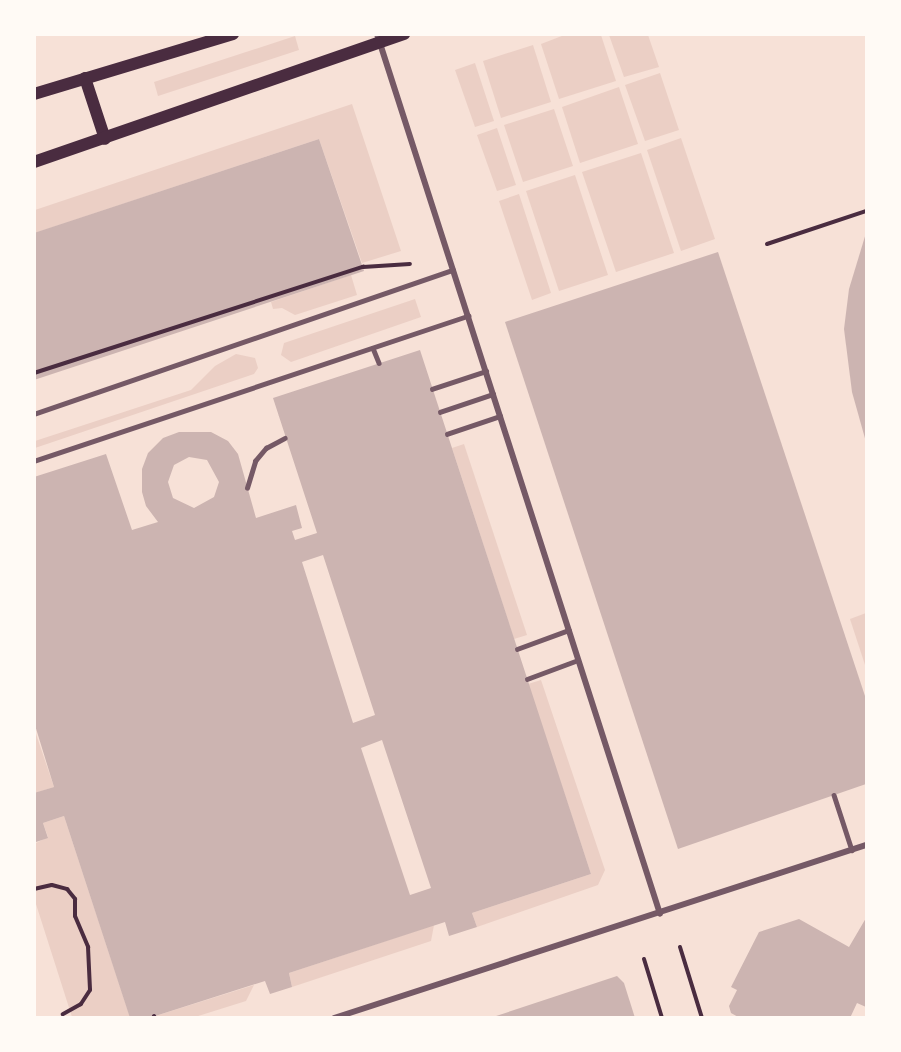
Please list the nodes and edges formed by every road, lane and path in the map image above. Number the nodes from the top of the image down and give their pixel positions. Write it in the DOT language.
graph roads {
  1 [pos="233,34"];
  2 [pos="404,34"];
  3 [pos="379,38"];
  4 [pos="85,78"];
  5 [pos="34,94"];
  6 [pos="105,140"];
  7 [pos="34,162"];
  8 [pos="867,211"];
  9 [pos="767,244"];
  10 [pos="410,264"];
  11 [pos="453,270"];
  12 [pos="468,316"];
  13 [pos="373,348"];
  14 [pos="379,363"];
  15 [pos="486,371"];
  16 [pos="34,373"];
  17 [pos="432,389"];
  18 [pos="493,394"];
  19 [pos="440,412"];
  20 [pos="34,414"];
  21 [pos="500,416"];
  22 [pos="447,434"];
  23 [pos="285,438"];
  24 [pos="34,461"];
  25 [pos="247,488"];
  26 [pos="568,630"];
  27 [pos="517,649"];
  28 [pos="578,660"];
  29 [pos="527,679"];
  30 [pos="834,795"];
  31 [pos="867,845"];
  32 [pos="852,850"];
  33 [pos="34,889"];
  34 [pos="660,914"];
  35 [pos="680,947"];
  36 [pos="644,959"];
  37 [pos="63,1014"];
  38 [pos="334,1017"];
  39 [pos="662,1017"];
  40 [pos="702,1017"];
  1 -- 4 [label="main road"];
  2 -- 3 [label="main road"];
  3 -- 6 [label="main road"];
  3 -- 11 [label="street"];
  4 -- 5 [label="main road"];
  4 -- 6 [label="main road"];
  6 -- 7 [label="main road"];
  8 -- 9 [label="path"];
  10 -- 16 [label="path"];
  11 -- 12 [label="street"];
  11 -- 20 [label="lane"];
  12 -- 13 [label="lane"];
  12 -- 15 [label="street"];
  13 -- 14 [label="lane"];
  13 -- 24 [label="lane"];
  15 -- 17 [label="lane"];
  15 -- 18 [label="street"];
  18 -- 19 [label="lane"];
  18 -- 21 [label="street"];
  21 -- 22 [label="lane"];
  21 -- 26 [label="street"];
  23 -- 25 [label="lane"];
  26 -- 27 [label="lane"];
  26 -- 28 [label="street"];
  28 -- 29 [label="lane"];
  28 -- 34 [label="street"];
  30 -- 32 [label="lane"];
  31 -- 32 [label="street"];
  32 -- 34 [label="street"];
  33 -- 37 [label="path"];
  34 -- 38 [label="street"];
  35 -- 40 [label="path"];
  36 -- 39 [label="path"];
}
